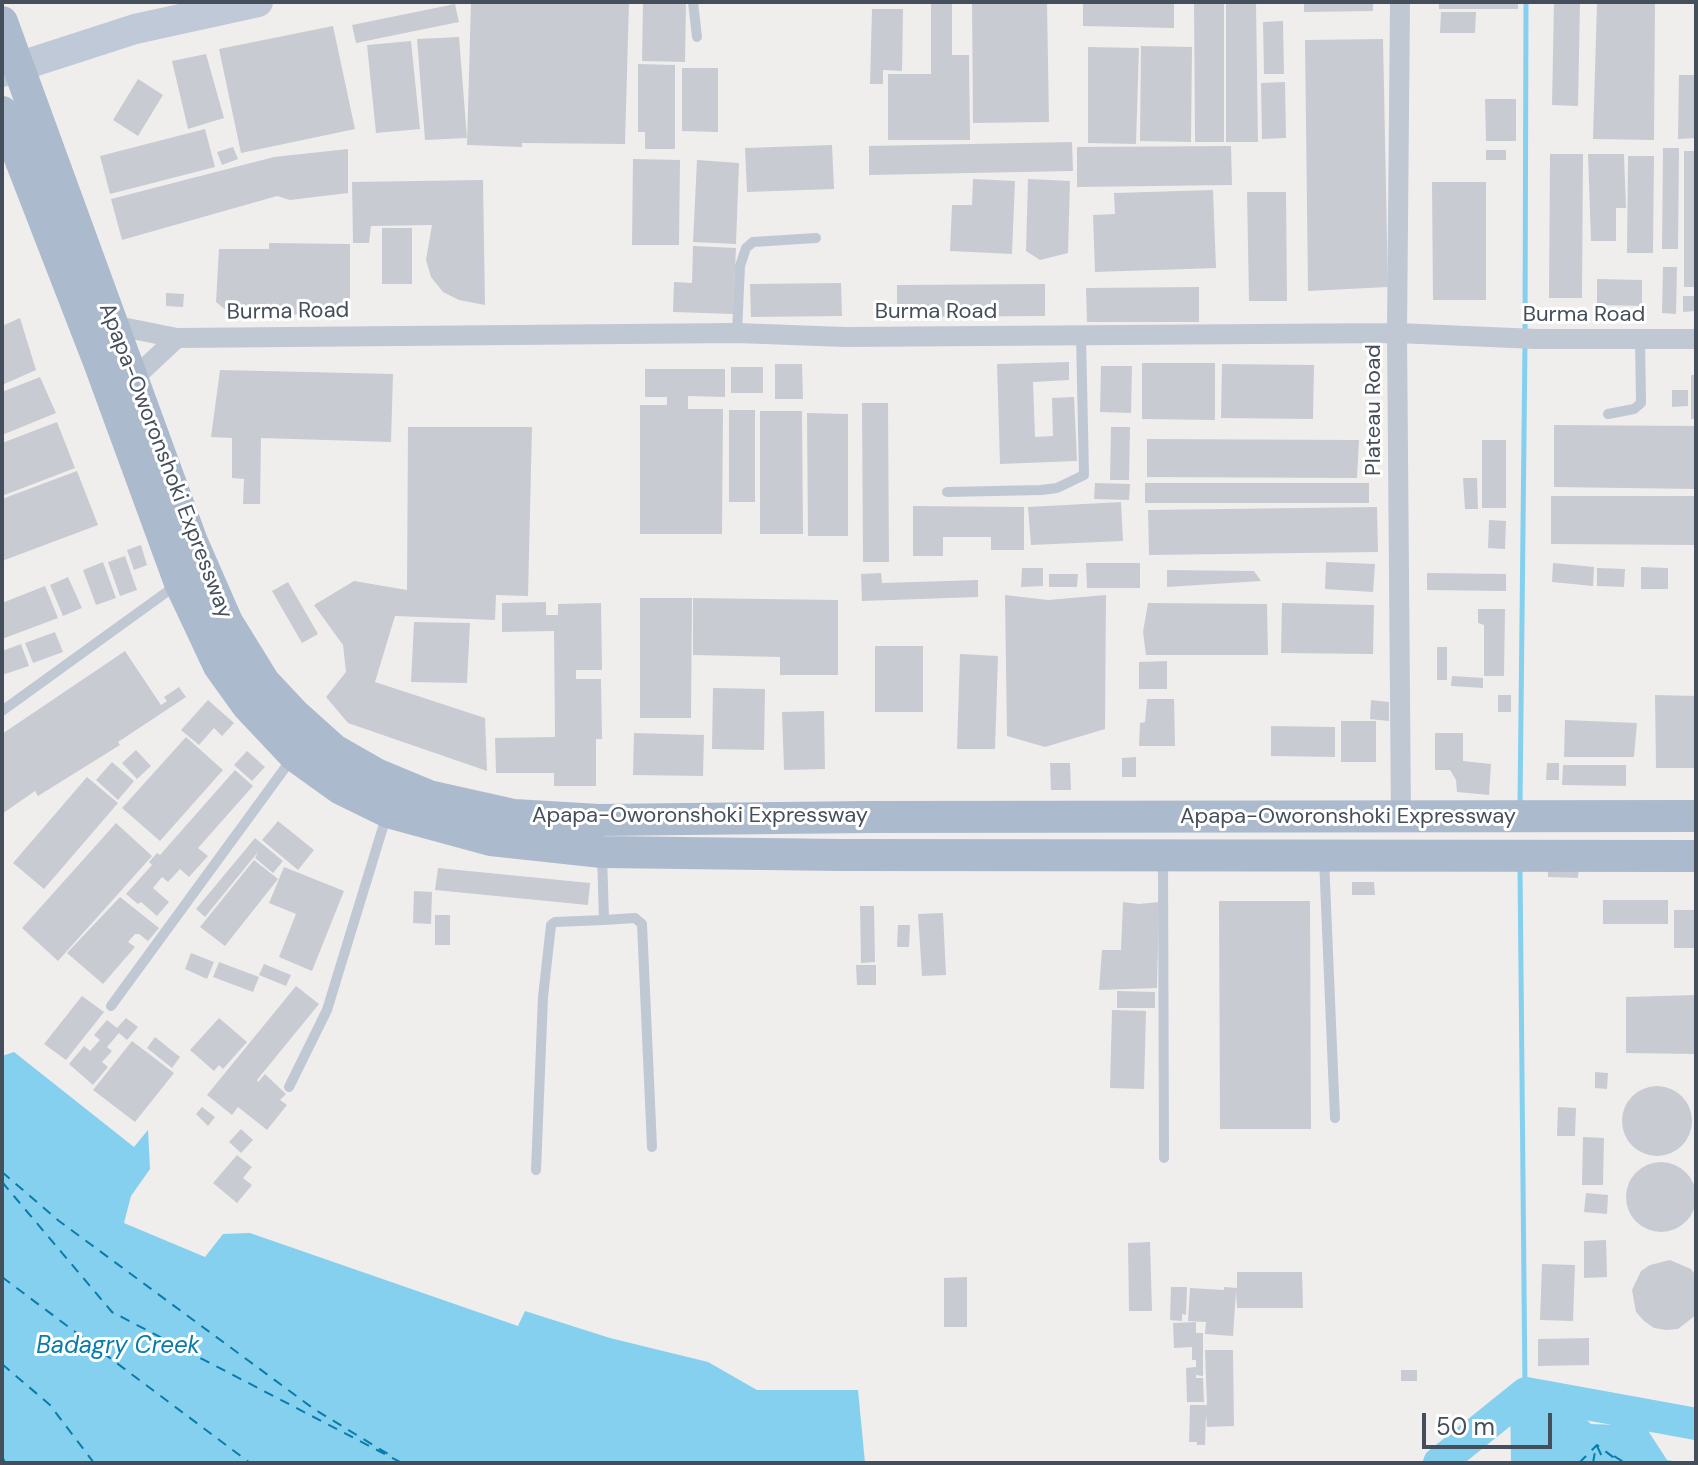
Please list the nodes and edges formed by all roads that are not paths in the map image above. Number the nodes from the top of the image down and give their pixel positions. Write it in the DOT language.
graph roads {
  1 [pos="171,2"];
  2 [pos="258,2"];
  3 [pos="693,2"];
  4 [pos="1400,2"];
  5 [pos="697,37"];
  6 [pos="7,51"];
  7 [pos="2,112"];
  8 [pos="816,238"];
  9 [pos="112,325"];
  10 [pos="737,333"];
  11 [pos="1397,333"];
  12 [pos="1081,335"];
  13 [pos="177,338"];
  14 [pos="1640,339"];
  15 [pos="1696,339"];
  16 [pos="132,380"];
  17 [pos="1608,414"];
  18 [pos="947,492"];
  19 [pos="180,583"];
  20 [pos="2,711"];
  21 [pos="295,756"];
  22 [pos="388,812"];
  23 [pos="1696,816"];
  24 [pos="1401,818"];
  25 [pos="602,852"];
  26 [pos="1163,856"];
  27 [pos="1324,856"];
  28 [pos="1696,856"];
  29 [pos="604,920"];
  30 [pos="111,1006"];
  31 [pos="289,1087"];
  32 [pos="1335,1118"];
  33 [pos="652,1147"];
  34 [pos="1164,1158"];
  35 [pos="536,1170"];
  1 -- 6 [label="main road"];
  2 -- 6 [label="main road"];
  3 -- 5 [label="lane"];
  4 -- 11 [label="street, Plateau Road"];
  6 -- 9 [label="main road, Apapa-Oworonshoki Expressway"];
  7 -- 19 [label="main road, Apapa-Oworonshoki Expressway"];
  8 -- 10 [label="lane"];
  9 -- 13 [label="street, Burma Road"];
  9 -- 16 [label="main road, Apapa-Oworonshoki Expressway"];
  10 -- 12 [label="street, Burma Road"];
  10 -- 13 [label="street, Burma Road"];
  11 -- 12 [label="street, Burma Road"];
  11 -- 14 [label="street, Burma Road"];
  11 -- 24 [label="street, Plateau Road"];
  12 -- 18 [label="lane"];
  13 -- 16 [label="street"];
  14 -- 15 [label="street, Burma Road"];
  14 -- 17 [label="lane"];
  16 -- 24 [label="main road, Apapa-Oworonshoki Expressway"];
  19 -- 20 [label="lane"];
  19 -- 21 [label="main road, Apapa-Oworonshoki Expressway"];
  21 -- 22 [label="main road, Apapa-Oworonshoki Expressway"];
  21 -- 30 [label="lane"];
  22 -- 25 [label="main road, Apapa-Oworonshoki Expressway"];
  22 -- 31 [label="lane"];
  23 -- 24 [label="main road, Apapa-Oworonshoki Expressway"];
  25 -- 26 [label="main road, Apapa-Oworonshoki Expressway"];
  25 -- 29 [label="lane"];
  26 -- 27 [label="main road, Apapa-Oworonshoki Expressway"];
  26 -- 34 [label="lane"];
  27 -- 28 [label="main road, Apapa-Oworonshoki Expressway"];
  27 -- 32 [label="lane"];
  29 -- 33 [label="lane"];
  29 -- 35 [label="lane"];
}
